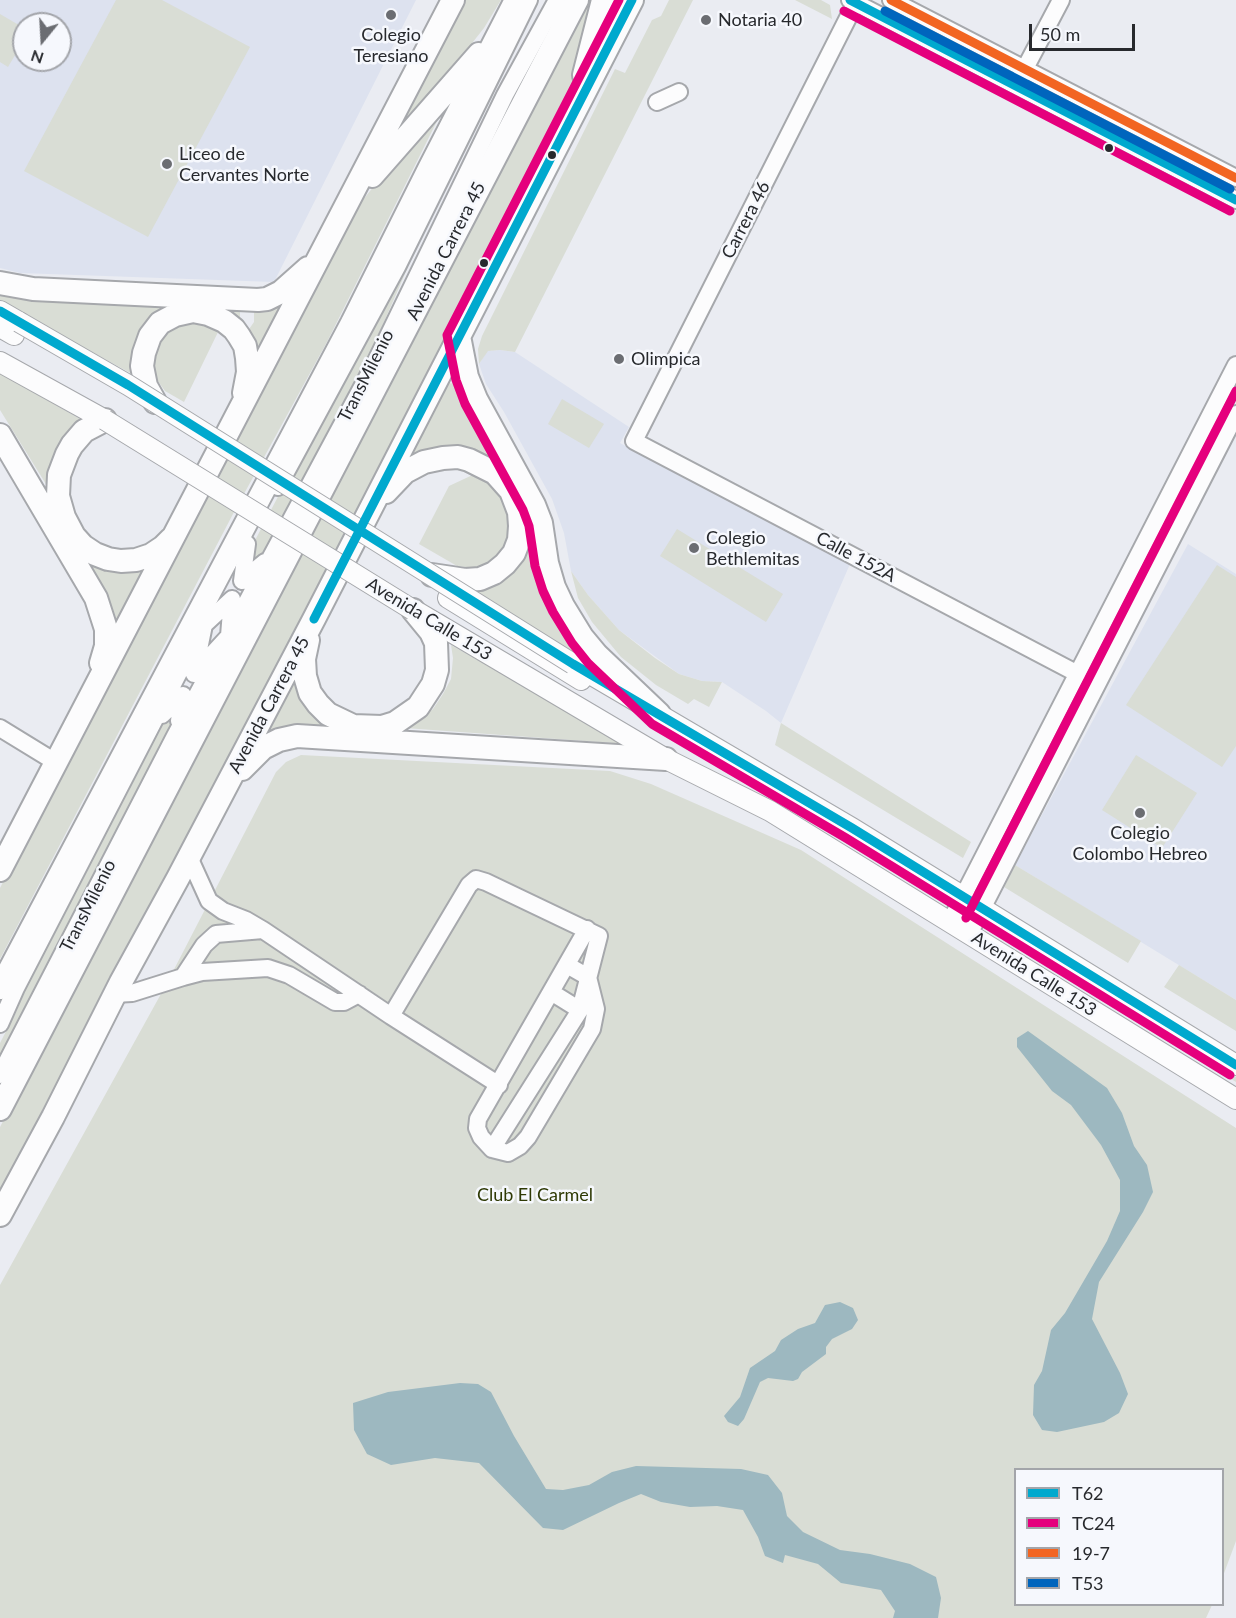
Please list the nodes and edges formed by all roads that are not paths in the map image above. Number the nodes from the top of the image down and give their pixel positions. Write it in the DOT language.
graph roads {
  1 [pos="453,0"];
  2 [pos="516,0"];
  3 [pos="529,0"];
  4 [pos="556,0"];
  5 [pos="577,0"];
  6 [pos="603,0"];
  7 [pos="632,0"];
  8 [pos="891,0"];
  9 [pos="1060,0"];
  10 [pos="854,1"];
  11 [pos="502,28"];
  12 [pos="1025,69"];
  13 [pos="1016,86"];
  14 [pos="679,92"];
  15 [pos="657,102"];
  16 [pos="574,114"];
  17 [pos="1236,178"];
  18 [pos="351,200"];
  19 [pos="1236,200"];
  20 [pos="319,259"];
  21 [pos="0,283"];
  22 [pos="0,311"];
  23 [pos="11,328"];
  24 [pos="459,336"];
  25 [pos="0,362"];
  26 [pos="1236,365"];
  27 [pos="155,402"];
  28 [pos="241,409"];
  29 [pos="1236,414"];
  30 [pos="105,420"];
  31 [pos="0,435"];
  32 [pos="634,441"];
  33 [pos="367,516"];
  34 [pos="174,536"];
  35 [pos="247,544"];
  36 [pos="269,557"];
  37 [pos="432,575"];
  38 [pos="242,581"];
  39 [pos="232,599"];
  40 [pos="413,610"];
  41 [pos="314,619"];
  42 [pos="204,625"];
  43 [pos="229,636"];
  44 [pos="570,668"];
  45 [pos="194,674"];
  46 [pos="1078,674"];
  47 [pos="183,696"];
  48 [pos="90,699"];
  49 [pos="659,714"];
  50 [pos="153,725"];
  51 [pos="0,728"];
  52 [pos="175,736"];
  53 [pos="666,759"];
  54 [pos="57,763"];
  55 [pos="219,799"];
  56 [pos="770,811"];
  57 [pos="189,857"];
  58 [pos="0,870"];
  59 [pos="963,896"];
  60 [pos="982,908"];
  61 [pos="950,922"];
  62 [pos="587,929"];
  63 [pos="262,930"];
  64 [pos="969,934"];
  65 [pos="567,965"];
  66 [pos="183,977"];
  67 [pos="588,977"];
  68 [pos="0,988"];
  69 [pos="551,992"];
  70 [pos="114,994"];
  71 [pos="359,994"];
  72 [pos="580,1010"];
  73 [pos="391,1016"];
  74 [pos="0,1024"];
  75 [pos="1236,1065"];
  76 [pos="0,1076"];
  77 [pos="499,1085"];
  78 [pos="1236,1099"];
  79 [pos="0,1109"];
  80 [pos="492,1149"];
  81 [pos="0,1215"];
  1 -- 18 [label="highway"];
  2 -- 11 [label="highway"];
  3 -- 35 [label="street, TransMilenio"];
  4 -- 36 [label="street, TransMilenio"];
  5 -- 79 [label="highway, Avenida Carrera 45"];
  6 -- 16 [label="highway"];
  7 -- 16 [label="highway, Avenida Carrera 45"];
  8 -- 12 [label="street"];
  9 -- 12 [label="street"];
  10 -- 13 [label="street"];
  10 -- 32 [label="street, Carrera 46"];
  11 -- 18 [label="highway"];
  11 -- 68 [label="highway"];
  12 -- 13 [label="street"];
  12 -- 17 [label="street"];
  13 -- 19 [label="street"];
  14 -- 15 [label="street"];
  16 -- 24 [label="highway, Avenida Carrera 45"];
  18 -- 20 [label="highway"];
  20 -- 21 [label="highway"];
  20 -- 28 [label="highway"];
  22 -- 23 [label="main road, Avenida Calle 153"];
  23 -- 27 [label="main road, Avenida Calle 153, bridge"];
  23 -- 44 [label="main road, Avenida Calle 153"];
  24 -- 33 [label="highway, Avenida Carrera 45"];
  24 -- 49 [label="highway"];
  25 -- 30 [label="main road, Avenida Calle 153"];
  26 -- 46 [label="street"];
  27 -- 28 [label="highway"];
  27 -- 37 [label="main road, Avenida Calle 153, bridge"];
  28 -- 34 [label="highway"];
  29 -- 60 [label="street"];
  30 -- 34 [label="highway"];
  30 -- 40 [label="main road, Avenida Calle 153, bridge"];
  31 -- 48 [label="highway"];
  32 -- 46 [label="street, Calle 152A"];
  33 -- 37 [label="highway"];
  33 -- 41 [label="highway, Avenida Carrera 45"];
  34 -- 48 [label="highway"];
  35 -- 38 [label="street, TransMilenio"];
  35 -- 42 [label="street, TransMilenio"];
  36 -- 38 [label="street, TransMilenio"];
  36 -- 43 [label="street, TransMilenio"];
  37 -- 44 [label="main road, Avenida Calle 153, bridge"];
  38 -- 39 [label="street, TransMilenio"];
  39 -- 42 [label="street, TransMilenio"];
  39 -- 43 [label="street, TransMilenio"];
  40 -- 41 [label="highway"];
  40 -- 53 [label="main road, Avenida Calle 153"];
  41 -- 55 [label="highway, Avenida Carrera 45"];
  42 -- 45 [label="street, TransMilenio"];
  42 -- 50 [label="street, TransMilenio"];
  43 -- 45 [label="street, TransMilenio"];
  43 -- 52 [label="street, TransMilenio"];
  44 -- 49 [label="main road, Avenida Calle 153"];
  44 -- 56 [label="main road, Avenida Calle 153"];
  45 -- 47 [label="street, TransMilenio"];
  46 -- 59 [label="street"];
  47 -- 50 [label="street, TransMilenio"];
  47 -- 52 [label="street, TransMilenio"];
  48 -- 54 [label="highway"];
  49 -- 59 [label="main road, Avenida Calle 153"];
  50 -- 74 [label="street, TransMilenio"];
  51 -- 54 [label="street"];
  52 -- 76 [label="street, TransMilenio"];
  53 -- 55 [label="highway"];
  53 -- 56 [label="main road, Avenida Calle 153"];
  54 -- 58 [label="highway"];
  55 -- 57 [label="highway, Avenida Carrera 45"];
  56 -- 61 [label="main road, Avenida Calle 153"];
  57 -- 63 [label="street"];
  57 -- 70 [label="highway, Avenida Carrera 45"];
  59 -- 60 [label="main road, Avenida Calle 153"];
  59 -- 61 [label="street"];
  60 -- 64 [label="street"];
  60 -- 75 [label="main road, Avenida Calle 153"];
  61 -- 64 [label="main road, Avenida Calle 153"];
  62 -- 65 [label="street"];
  62 -- 67 [label="street"];
  62 -- 73 [label="street"];
  63 -- 66 [label="street"];
  63 -- 71 [label="street"];
  64 -- 78 [label="main road, Avenida Calle 153"];
  65 -- 67 [label="street"];
  65 -- 69 [label="street"];
  66 -- 70 [label="street"];
  66 -- 71 [label="street"];
  67 -- 72 [label="street"];
  67 -- 80 [label="street"];
  69 -- 72 [label="street"];
  69 -- 77 [label="street"];
  70 -- 81 [label="highway, Avenida Carrera 45"];
  71 -- 73 [label="street"];
  72 -- 80 [label="street"];
  73 -- 77 [label="street"];
  77 -- 80 [label="street"];
}
